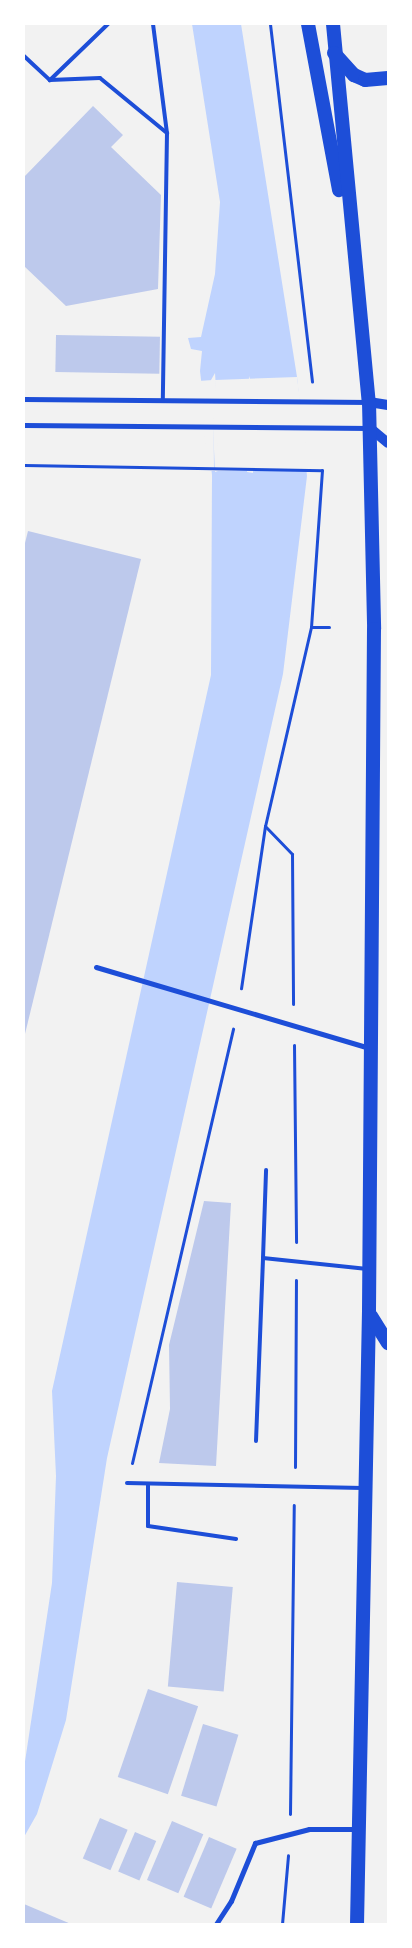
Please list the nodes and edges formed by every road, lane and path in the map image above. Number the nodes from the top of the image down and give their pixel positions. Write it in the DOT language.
graph roads {
  1 [pos="108,24"];
  2 [pos="153,24"];
  3 [pos="270,24"];
  4 [pos="308,24"];
  5 [pos="333,24"];
  6 [pos="334,53"];
  7 [pos="24,56"];
  8 [pos="388,78"];
  9 [pos="50,80"];
  10 [pos="167,133"];
  11 [pos="358,292"];
  12 [pos="312,386"];
  13 [pos="24,399"];
  14 [pos="165,400"];
  15 [pos="369,402"];
  16 [pos="388,405"];
  17 [pos="24,425"];
  18 [pos="370,428"];
  19 [pos="388,443"];
  20 [pos="24,465"];
  21 [pos="311,627"];
  22 [pos="329,628"];
  23 [pos="265,826"];
  24 [pos="96,967"];
  25 [pos="238,1007"];
  26 [pos="293,1024"];
  27 [pos="371,1048"];
  28 [pos="266,1170"];
  29 [pos="263,1258"];
  30 [pos="296,1261"];
  31 [pos="369,1269"];
  32 [pos="369,1311"];
  33 [pos="388,1343"];
  34 [pos="256,1441"];
  35 [pos="127,1484"];
  36 [pos="148,1484"];
  37 [pos="294,1487"];
  38 [pos="365,1488"];
  39 [pos="236,1539"];
  40 [pos="359,1829"];
  41 [pos="290,1833"];
  42 [pos="216,1924"];
  43 [pos="282,1924"];
  44 [pos="357,1924"];
  1 -- 9 [label="lane"];
  2 -- 10 [label="lane"];
  3 -- 12 [label="path"];
  4 -- 11 [label="highway"];
  5 -- 6 [label="highway"];
  6 -- 8 [label="highway"];
  6 -- 11 [label="highway"];
  7 -- 9 [label="lane"];
  9 -- 10 [label="lane"];
  10 -- 14 [label="lane"];
  11 -- 15 [label="highway"];
  13 -- 14 [label="street"];
  14 -- 15 [label="street"];
  15 -- 16 [label="main road"];
  15 -- 18 [label="highway"];
  17 -- 18 [label="street"];
  18 -- 19 [label="main road"];
  18 -- 27 [label="highway"];
  20 -- 21 [label="path"];
  21 -- 22 [label="path"];
  21 -- 23 [label="path"];
  23 -- 25 [label="path"];
  23 -- 26 [label="path"];
  24 -- 25 [label="street"];
  25 -- 26 [label="street"];
  25 -- 35 [label="path"];
  26 -- 27 [label="street"];
  26 -- 30 [label="path"];
  27 -- 31 [label="highway"];
  28 -- 29 [label="lane"];
  29 -- 30 [label="lane"];
  29 -- 34 [label="lane"];
  30 -- 31 [label="lane"];
  30 -- 37 [label="path"];
  31 -- 32 [label="highway"];
  32 -- 33 [label="highway"];
  32 -- 38 [label="highway"];
  35 -- 36 [label="lane"];
  36 -- 37 [label="lane"];
  36 -- 39 [label="lane"];
  37 -- 38 [label="lane"];
  37 -- 41 [label="path"];
  38 -- 40 [label="highway"];
  40 -- 41 [label="street"];
  40 -- 44 [label="highway"];
  41 -- 42 [label="street"];
  41 -- 43 [label="path"];
}
